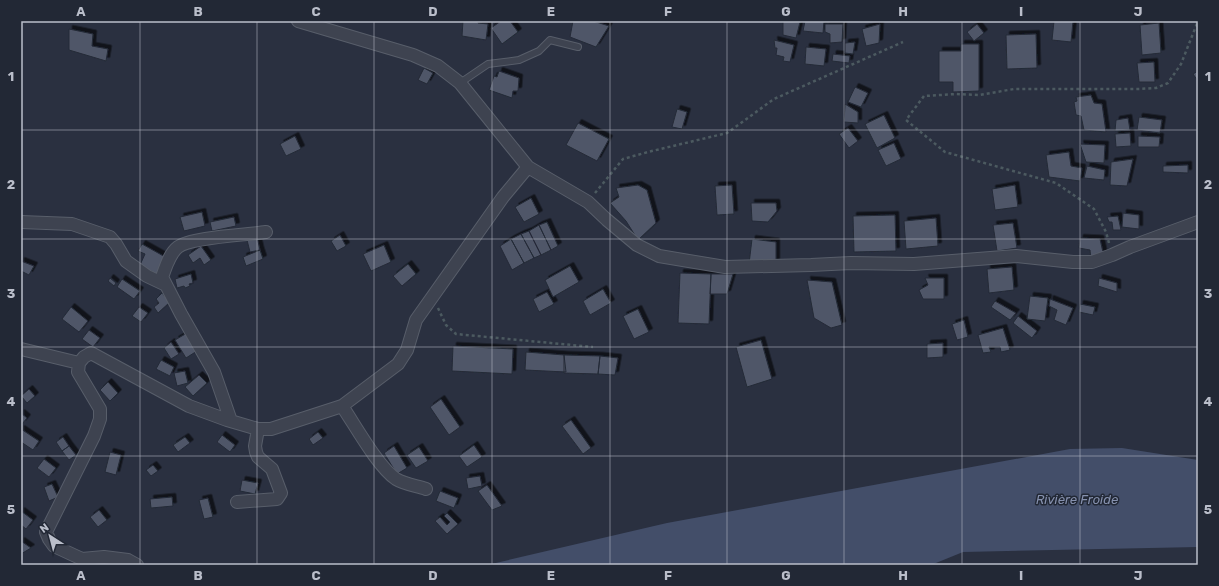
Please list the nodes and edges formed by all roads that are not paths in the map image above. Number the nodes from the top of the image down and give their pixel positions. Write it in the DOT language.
graph roads {
  1 [pos="298,21"];
  2 [pos="578,47"];
  3 [pos="460,83"];
  4 [pos="528,167"];
  5 [pos="21,222"];
  6 [pos="1198,222"];
  7 [pos="266,232"];
  8 [pos="166,285"];
  9 [pos="21,349"];
  10 [pos="79,362"];
  11 [pos="342,406"];
  12 [pos="231,421"];
  13 [pos="258,429"];
  14 [pos="426,489"];
  15 [pos="237,502"];
  16 [pos="138,565"];
  1 -- 3 [label="street"];
  2 -- 3 [label="lane"];
  3 -- 4 [label="street"];
  4 -- 6 [label="street"];
  4 -- 11 [label="street"];
  5 -- 8 [label="street"];
  7 -- 8 [label="street"];
  8 -- 12 [label="street"];
  9 -- 10 [label="street"];
  10 -- 12 [label="street"];
  10 -- 16 [label="street"];
  11 -- 13 [label="street"];
  11 -- 14 [label="street"];
  12 -- 13 [label="street"];
  13 -- 15 [label="street"];
}
